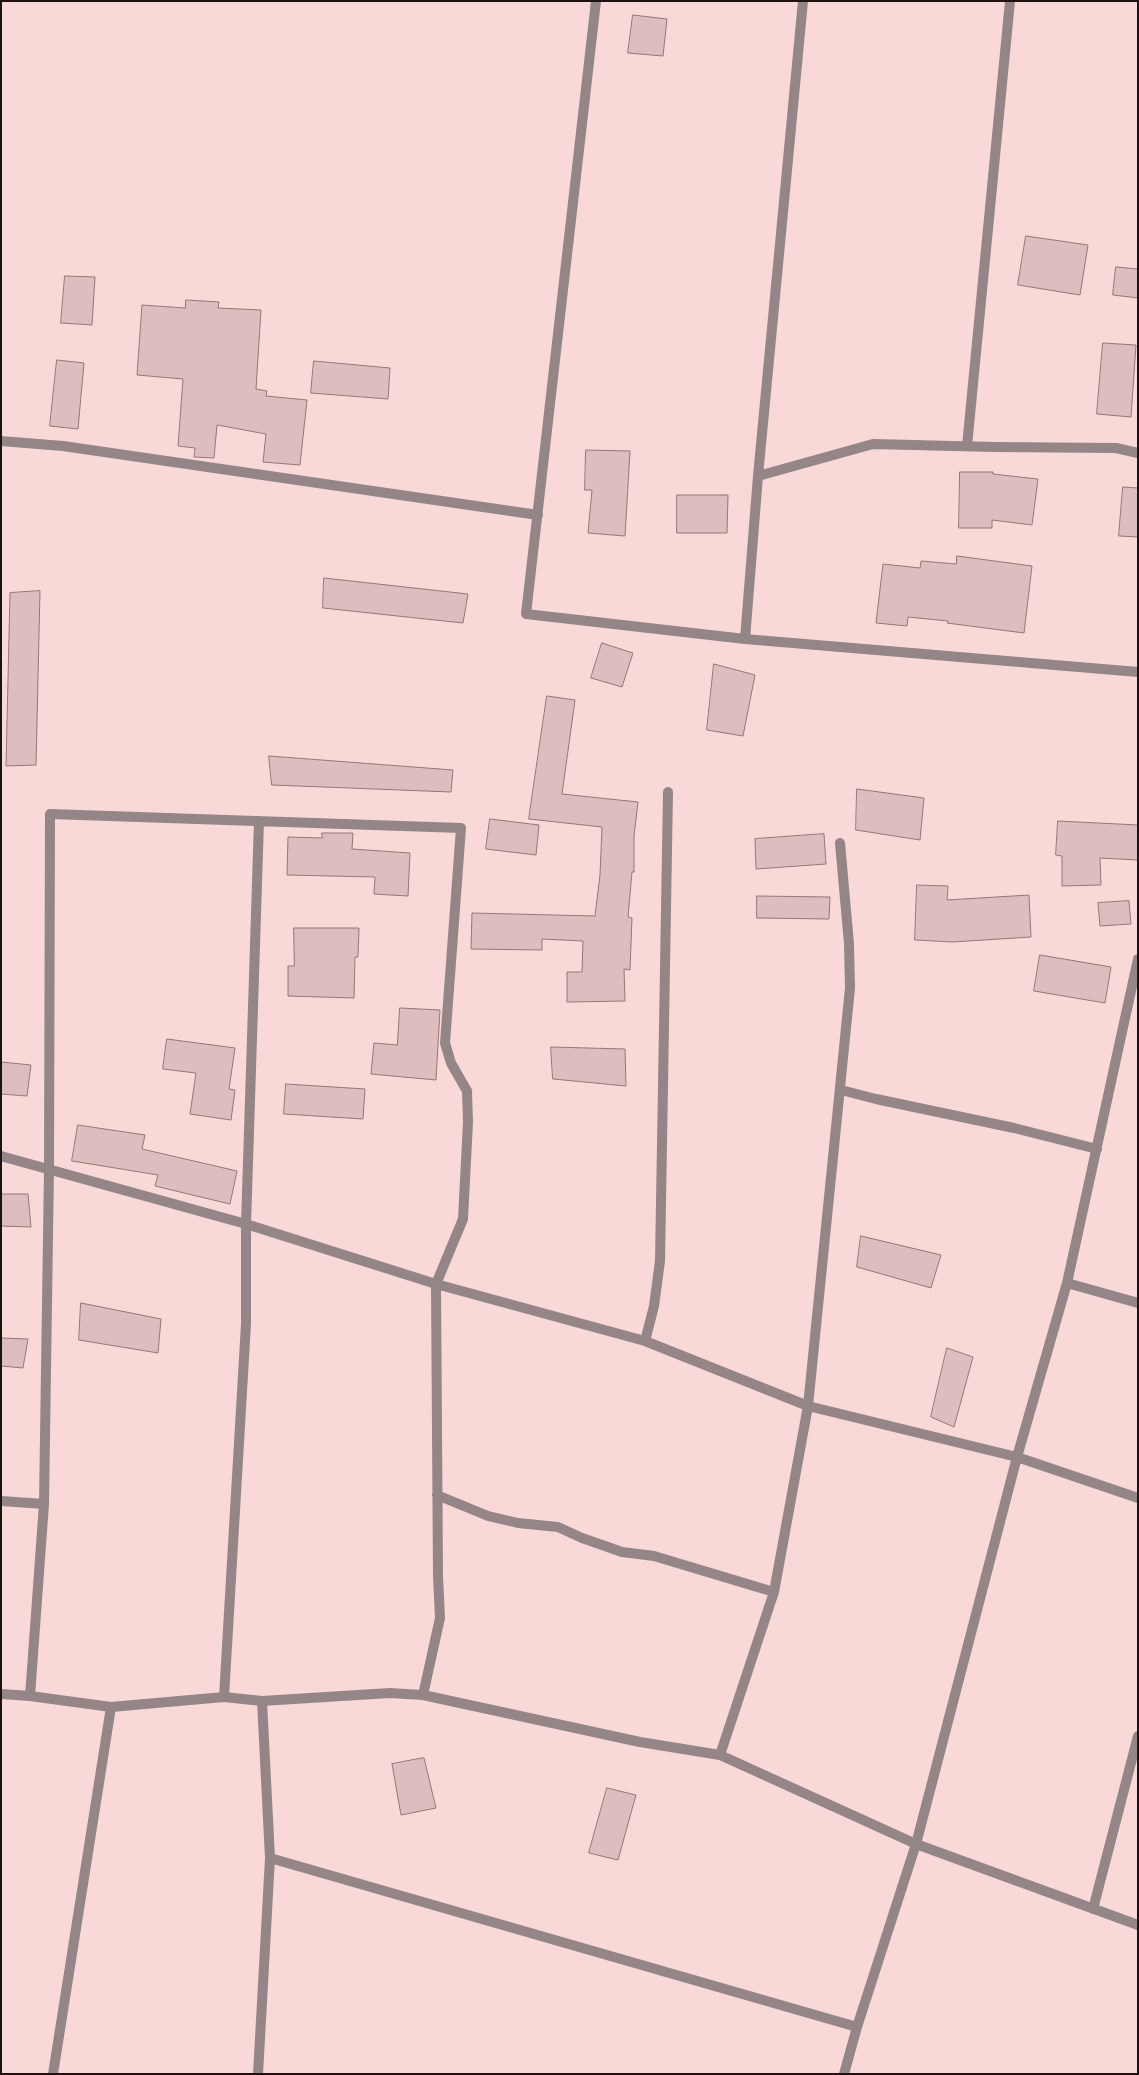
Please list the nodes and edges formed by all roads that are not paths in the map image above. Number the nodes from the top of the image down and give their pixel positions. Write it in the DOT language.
graph roads {
  1 [pos="596,1"];
  2 [pos="803,1"];
  3 [pos="1010,1"];
  4 [pos="1,441"];
  5 [pos="967,446"];
  6 [pos="1138,452"];
  7 [pos="758,476"];
  8 [pos="538,515"];
  9 [pos="745,639"];
  10 [pos="1138,672"];
  11 [pos="668,792"];
  12 [pos="259,821"];
  13 [pos="840,843"];
  14 [pos="1138,959"];
  15 [pos="840,1090"];
  16 [pos="1097,1149"];
  17 [pos="1,1156"];
  18 [pos="49,1170"];
  19 [pos="246,1224"];
  20 [pos="1067,1283"];
  21 [pos="436,1284"];
  22 [pos="1138,1303"];
  23 [pos="645,1341"];
  24 [pos="808,1406"];
  25 [pos="1017,1457"];
  26 [pos="437,1495"];
  27 [pos="1138,1498"];
  28 [pos="1,1501"];
  29 [pos="44,1504"];
  30 [pos="774,1592"];
  31 [pos="1,1694"];
  32 [pos="423,1695"];
  33 [pos="30,1696"];
  34 [pos="224,1698"];
  35 [pos="262,1701"];
  36 [pos="111,1706"];
  37 [pos="1138,1736"];
  38 [pos="720,1755"];
  39 [pos="916,1844"];
  40 [pos="270,1858"];
  41 [pos="1093,1909"];
  42 [pos="1138,1925"];
  43 [pos="857,2027"];
  44 [pos="53,2074"];
  45 [pos="258,2074"];
  46 [pos="844,2074"];
  1 -- 8 [label="street"];
  2 -- 7 [label="street"];
  3 -- 5 [label="street"];
  4 -- 8 [label="street"];
  5 -- 6 [label="street"];
  5 -- 7 [label="street"];
  7 -- 9 [label="street"];
  8 -- 9 [label="street"];
  9 -- 10 [label="street"];
  11 -- 23 [label="street"];
  12 -- 18 [label="street"];
  12 -- 19 [label="street"];
  12 -- 21 [label="street"];
  13 -- 15 [label="street"];
  14 -- 16 [label="street"];
  15 -- 16 [label="street"];
  15 -- 24 [label="street"];
  16 -- 20 [label="street"];
  17 -- 18 [label="street"];
  18 -- 19 [label="street"];
  18 -- 29 [label="street"];
  19 -- 21 [label="street"];
  19 -- 34 [label="street"];
  20 -- 22 [label="street"];
  20 -- 25 [label="street"];
  21 -- 23 [label="street"];
  21 -- 26 [label="street"];
  23 -- 24 [label="street"];
  24 -- 25 [label="street"];
  24 -- 30 [label="street"];
  25 -- 27 [label="street"];
  25 -- 39 [label="street"];
  26 -- 30 [label="street"];
  26 -- 32 [label="street"];
  28 -- 29 [label="street"];
  29 -- 33 [label="street"];
  30 -- 38 [label="street"];
  31 -- 33 [label="street"];
  32 -- 35 [label="street"];
  32 -- 38 [label="street"];
  33 -- 36 [label="street"];
  34 -- 35 [label="street"];
  34 -- 36 [label="street"];
  35 -- 40 [label="street"];
  36 -- 44 [label="street"];
  37 -- 41 [label="street"];
  38 -- 39 [label="street"];
  39 -- 41 [label="street"];
  39 -- 43 [label="street"];
  40 -- 43 [label="street"];
  40 -- 45 [label="street"];
  41 -- 42 [label="street"];
  43 -- 46 [label="street"];
}
